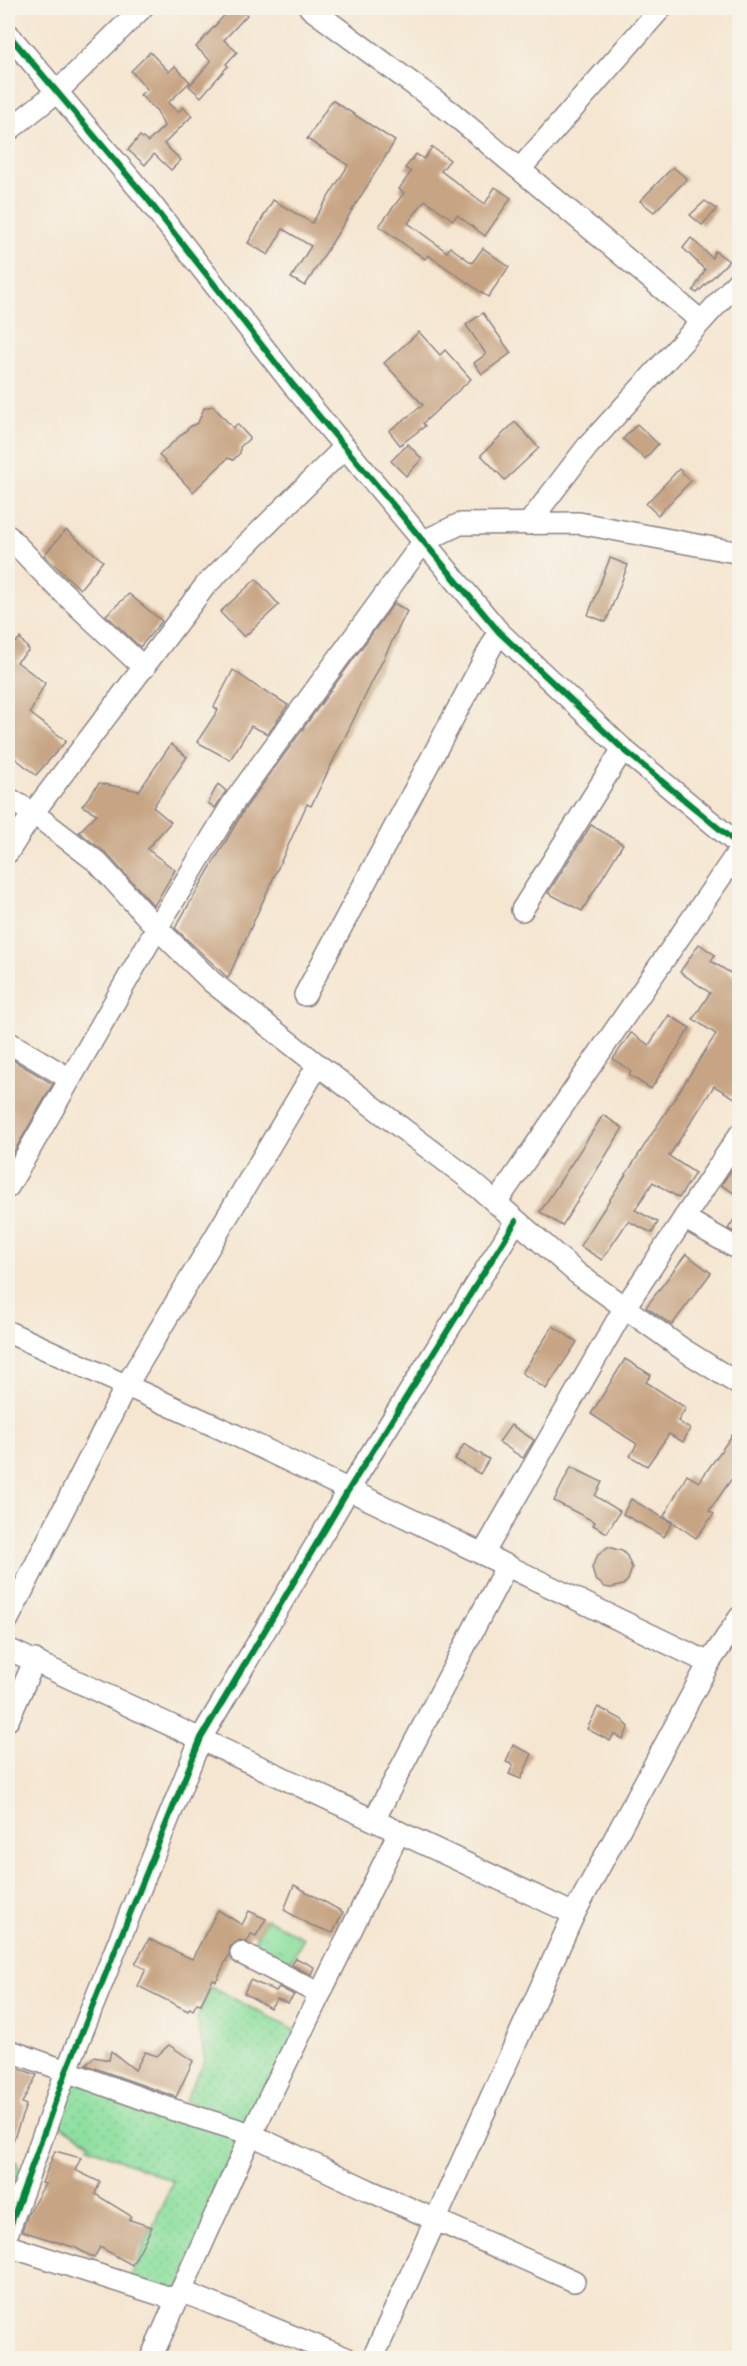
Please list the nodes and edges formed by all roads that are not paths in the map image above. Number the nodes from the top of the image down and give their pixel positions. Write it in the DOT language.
graph roads {
  1 [pos="142,8"];
  2 [pos="310,8"];
  3 [pos="661,8"];
  4 [pos="8,34"];
  5 [pos="58,91"];
  6 [pos="8,130"];
  7 [pos="520,170"];
  8 [pos="740,279"];
  9 [pos="701,321"];
  10 [pos="345,447"];
  11 [pos="528,524"];
  12 [pos="8,536"];
  13 [pos="424,541"];
  14 [pos="740,552"];
  15 [pos="499,632"];
  16 [pos="144,668"];
  17 [pos="623,749"];
  18 [pos="8,798"];
  19 [pos="33,813"];
  20 [pos="740,848"];
  21 [pos="8,852"];
  22 [pos="522,910"];
  23 [pos="157,928"];
  24 [pos="305,995"];
  25 [pos="8,1042"];
  26 [pos="318,1065"];
  27 [pos="70,1079"];
  28 [pos="740,1134"];
  29 [pos="8,1187"];
  30 [pos="496,1203"];
  31 [pos="684,1218"];
  32 [pos="516,1221"];
  33 [pos="740,1251"];
  34 [pos="625,1307"];
  35 [pos="8,1332"];
  36 [pos="740,1385"];
  37 [pos="126,1386"];
  38 [pos="350,1489"];
  39 [pos="483,1554"];
  40 [pos="507,1565"];
  41 [pos="740,1617"];
  42 [pos="8,1619"];
  43 [pos="8,1649"];
  44 [pos="35,1660"];
  45 [pos="709,1663"];
  46 [pos="8,1720"];
  47 [pos="201,1738"];
  48 [pos="374,1820"];
  49 [pos="399,1832"];
  50 [pos="574,1914"];
  51 [pos="241,1953"];
  52 [pos="320,1994"];
  53 [pos="8,2050"];
  54 [pos="66,2072"];
  55 [pos="251,2134"];
  56 [pos="436,2220"];
  57 [pos="8,2232"];
  58 [pos="8,2246"];
  59 [pos="574,2281"];
  60 [pos="179,2296"];
  61 [pos="151,2358"];
  62 [pos="346,2358"];
  63 [pos="373,2358"];
  1 -- 5 [label="street"];
  2 -- 7 [label="street"];
  3 -- 7 [label="street"];
  4 -- 5 [label="street"];
  5 -- 6 [label="street"];
  5 -- 10 [label="street"];
  7 -- 9 [label="street"];
  8 -- 9 [label="street"];
  9 -- 11 [label="street"];
  10 -- 13 [label="street"];
  10 -- 16 [label="street"];
  11 -- 13 [label="street"];
  11 -- 14 [label="street"];
  12 -- 16 [label="street"];
  13 -- 15 [label="street"];
  13 -- 23 [label="street"];
  15 -- 17 [label="street"];
  15 -- 24 [label="street"];
  16 -- 19 [label="street"];
  17 -- 20 [label="street"];
  17 -- 22 [label="street"];
  18 -- 19 [label="street"];
  19 -- 21 [label="street"];
  19 -- 23 [label="street"];
  20 -- 30 [label="street"];
  23 -- 26 [label="street"];
  23 -- 27 [label="street"];
  25 -- 27 [label="street"];
  26 -- 30 [label="street"];
  26 -- 37 [label="street"];
  27 -- 29 [label="street"];
  28 -- 31 [label="street"];
  30 -- 32 [label="street"];
  31 -- 33 [label="street"];
  31 -- 34 [label="street"];
  32 -- 34 [label="street"];
  32 -- 38 [label="street"];
  34 -- 36 [label="street"];
  34 -- 39 [label="street"];
  35 -- 37 [label="street"];
  37 -- 38 [label="street"];
  37 -- 42 [label="street"];
  38 -- 39 [label="street"];
  38 -- 47 [label="street"];
  39 -- 40 [label="street"];
  40 -- 45 [label="street"];
  40 -- 48 [label="street"];
  41 -- 45 [label="street"];
  43 -- 44 [label="street"];
  44 -- 46 [label="street"];
  44 -- 47 [label="street"];
  45 -- 50 [label="street"];
  47 -- 48 [label="street"];
  47 -- 54 [label="street"];
  48 -- 49 [label="street"];
  49 -- 50 [label="street"];
  49 -- 52 [label="street"];
  50 -- 56 [label="street"];
  51 -- 52 [label="street"];
  52 -- 55 [label="street"];
  53 -- 54 [label="street"];
  54 -- 55 [label="street"];
  54 -- 57 [label="street"];
  55 -- 56 [label="street"];
  55 -- 60 [label="street"];
  56 -- 59 [label="street"];
  56 -- 63 [label="street"];
  58 -- 60 [label="street"];
  60 -- 61 [label="street"];
  60 -- 62 [label="street"];
}
